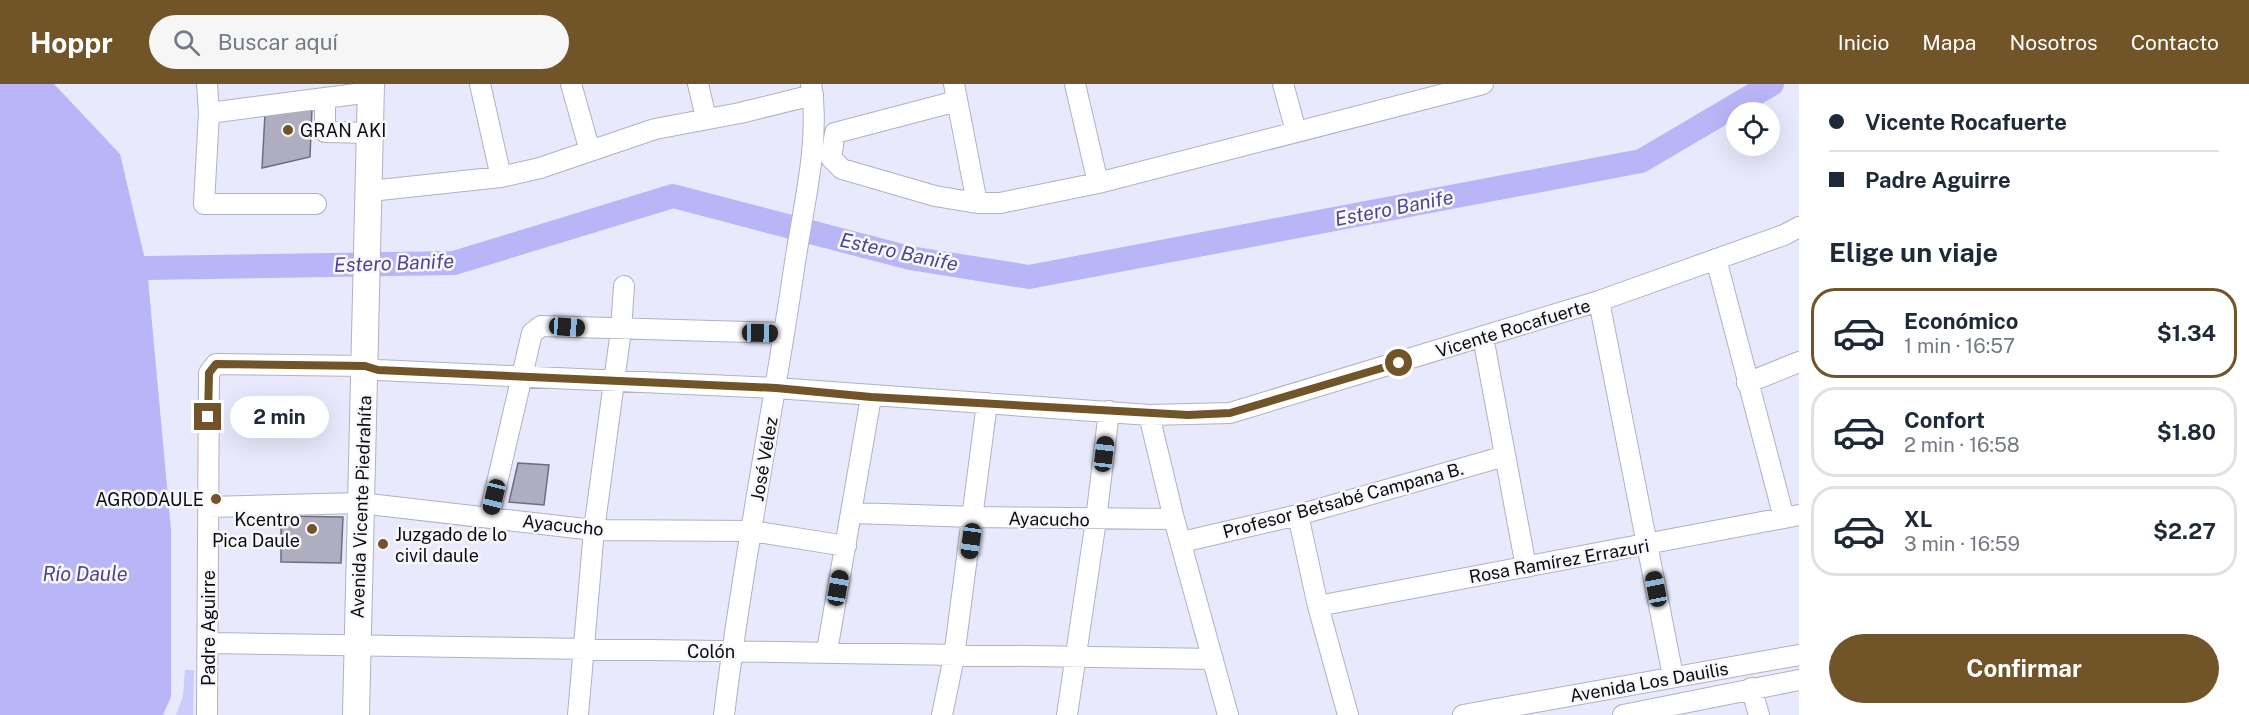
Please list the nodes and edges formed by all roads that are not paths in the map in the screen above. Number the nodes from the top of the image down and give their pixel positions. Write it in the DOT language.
graph roads {
  1 [pos="207,84"];
  2 [pos="480,84"];
  3 [pos="571,84"];
  4 [pos="698,84"];
  5 [pos="1075,84"];
  6 [pos="1283,84"];
  7 [pos="1483,84"];
  8 [pos="371,88"];
  9 [pos="812,89"];
  10 [pos="956,92"];
  11 [pos="325,98"];
  12 [pos="209,113"];
  13 [pos="706,118"];
  14 [pos="1296,131"];
  15 [pos="370,133"];
  16 [pos="590,151"];
  17 [pos="501,177"];
  18 [pos="1098,183"];
  19 [pos="370,197"];
  20 [pos="977,203"];
  21 [pos="316,204"];
  22 [pos="1799,227"];
  23 [pos="1716,260"];
  24 [pos="624,286"];
  25 [pos="1599,301"];
  26 [pos="621,330"];
  27 [pos="784,333"];
  28 [pos="1483,337"];
  29 [pos="1799,362"];
  30 [pos="216,364"];
  31 [pos="365,366"];
  32 [pos="523,377"];
  33 [pos="613,382"];
  34 [pos="1748,383"];
  35 [pos="776,388"];
  36 [pos="871,397"];
  37 [pos="987,403"];
  38 [pos="1109,411"];
  39 [pos="1149,415"];
  40 [pos="1505,456"];
  41 [pos="360,503"];
  42 [pos="208,507"];
  43 [pos="853,513"];
  44 [pos="1299,515"];
  45 [pos="1791,516"];
  46 [pos="489,517"];
  47 [pos="974,517"];
  48 [pos="1174,519"];
  49 [pos="1096,520"];
  50 [pos="594,530"];
  51 [pos="752,531"];
  52 [pos="1182,542"];
  53 [pos="1648,545"];
  54 [pos="846,546"];
  55 [pos="1526,567"];
  56 [pos="1318,606"];
  57 [pos="209,644"];
  58 [pos="357,644"];
  59 [pos="583,650"];
  60 [pos="732,651"];
  61 [pos="827,651"];
  62 [pos="1799,655"];
  63 [pos="954,657"];
  64 [pos="1074,658"];
  65 [pos="1213,659"];
  66 [pos="1673,676"];
  67 [pos="1799,680"];
  68 [pos="1647,681"];
  69 [pos="1751,688"];
  70 [pos="1474,714"];
  71 [pos="207,715"];
  72 [pos="356,715"];
  73 [pos="578,715"];
  74 [pos="724,715"];
  75 [pos="942,715"];
  76 [pos="1067,715"];
  77 [pos="1228,715"];
  78 [pos="1348,715"];
  79 [pos="1515,715"];
  80 [pos="1623,715"];
  81 [pos="1759,715"];
  1 -- 12 [label="street"];
  2 -- 17 [label="street"];
  3 -- 16 [label="street"];
  4 -- 13 [label="street"];
  5 -- 18 [label="street"];
  6 -- 14 [label="street"];
  7 -- 14 [label="street"];
  8 -- 11 [label="street"];
  8 -- 15 [label="main road, Avenida Vicente Piedrahíta"];
  9 -- 13 [label="street"];
  9 -- 27 [label="street, José Vélez"];
  10 -- 20 [label="street"];
  10 -- 20 [label="street"];
  11 -- 12 [label="street"];
  11 -- 15 [label="street"];
  12 -- 21 [label="street"];
  13 -- 16 [label="street"];
  14 -- 18 [label="street"];
  15 -- 19 [label="main road, Avenida Vicente Piedrahíta"];
  16 -- 17 [label="street"];
  17 -- 19 [label="street"];
  18 -- 20 [label="street"];
  19 -- 31 [label="main road, Avenida Vicente Piedrahíta"];
  22 -- 23 [label="street, Vicente Rocafuerte"];
  23 -- 25 [label="street, Vicente Rocafuerte"];
  23 -- 34 [label="street"];
  24 -- 26 [label="street"];
  25 -- 28 [label="street, Vicente Rocafuerte"];
  25 -- 53 [label="street"];
  26 -- 27 [label="street"];
  26 -- 32 [label="street"];
  26 -- 33 [label="street"];
  27 -- 35 [label="street, José Vélez"];
  28 -- 39 [label="street, Vicente Rocafuerte"];
  28 -- 40 [label="street"];
  29 -- 34 [label="street"];
  30 -- 31 [label="street, Vicente Rocafuerte"];
  30 -- 42 [label="street, Padre Aguirre"];
  31 -- 32 [label="street, Vicente Rocafuerte"];
  31 -- 41 [label="main road, Avenida Vicente Piedrahíta"];
  32 -- 33 [label="street, Vicente Rocafuerte"];
  32 -- 46 [label="street"];
  33 -- 35 [label="street, Vicente Rocafuerte"];
  33 -- 50 [label="street"];
  34 -- 45 [label="street"];
  35 -- 36 [label="street, Vicente Rocafuerte"];
  35 -- 51 [label="street, José Vélez"];
  36 -- 37 [label="street, Vicente Rocafuerte"];
  36 -- 43 [label="street"];
  37 -- 38 [label="street, Vicente Rocafuerte"];
  37 -- 47 [label="street"];
  38 -- 39 [label="street, Vicente Rocafuerte"];
  38 -- 49 [label="street"];
  39 -- 48 [label="street"];
  40 -- 44 [label="street, Profesor Betsabé Campana B."];
  40 -- 55 [label="street"];
  41 -- 42 [label="street, Ayacucho"];
  41 -- 46 [label="street, Ayacucho"];
  41 -- 58 [label="main road, Avenida Vicente Piedrahíta"];
  42 -- 57 [label="street, Padre Aguirre"];
  43 -- 47 [label="street, Ayacucho"];
  43 -- 54 [label="street"];
  44 -- 52 [label="street, Profesor Betsabé Campana B."];
  44 -- 56 [label="street"];
  45 -- 53 [label="street, Rosa Ramírez Errazuri"];
  46 -- 50 [label="street, Ayacucho"];
  47 -- 49 [label="street, Ayacucho"];
  47 -- 63 [label="street"];
  48 -- 49 [label="street, Ayacucho"];
  48 -- 52 [label="street"];
  49 -- 64 [label="street"];
  50 -- 51 [label="street, Ayacucho"];
  50 -- 59 [label="street"];
  51 -- 54 [label="street, Ayacucho"];
  51 -- 60 [label="street, José Vélez"];
  52 -- 65 [label="street"];
  53 -- 55 [label="street, Rosa Ramírez Errazuri"];
  53 -- 66 [label="street"];
  54 -- 61 [label="street"];
  55 -- 56 [label="street, Rosa Ramírez Errazuri"];
  56 -- 78 [label="street"];
  57 -- 58 [label="street, Colón"];
  57 -- 71 [label="street, Padre Aguirre"];
  58 -- 59 [label="street, Colón"];
  58 -- 72 [label="main road, Avenida Vicente Piedrahíta"];
  59 -- 60 [label="street, Colón"];
  59 -- 73 [label="street"];
  60 -- 61 [label="street, Colón"];
  60 -- 74 [label="street, José Vélez"];
  61 -- 63 [label="street, Colón"];
  62 -- 66 [label="street, Avenida Los Dauilis"];
  63 -- 64 [label="street, Colón"];
  63 -- 75 [label="street"];
  64 -- 65 [label="street, Colón"];
  64 -- 76 [label="street"];
  65 -- 77 [label="street"];
  66 -- 68 [label="street, Avenida Los Dauilis"];
  67 -- 69 [label="street, Avenida Los Dauilis"];
  68 -- 70 [label="street, Avenida Los Dauilis"];
  68 -- 79 [label="street"];
  69 -- 80 [label="street, Avenida Los Dauilis"];
  69 -- 81 [label="street"];
}
